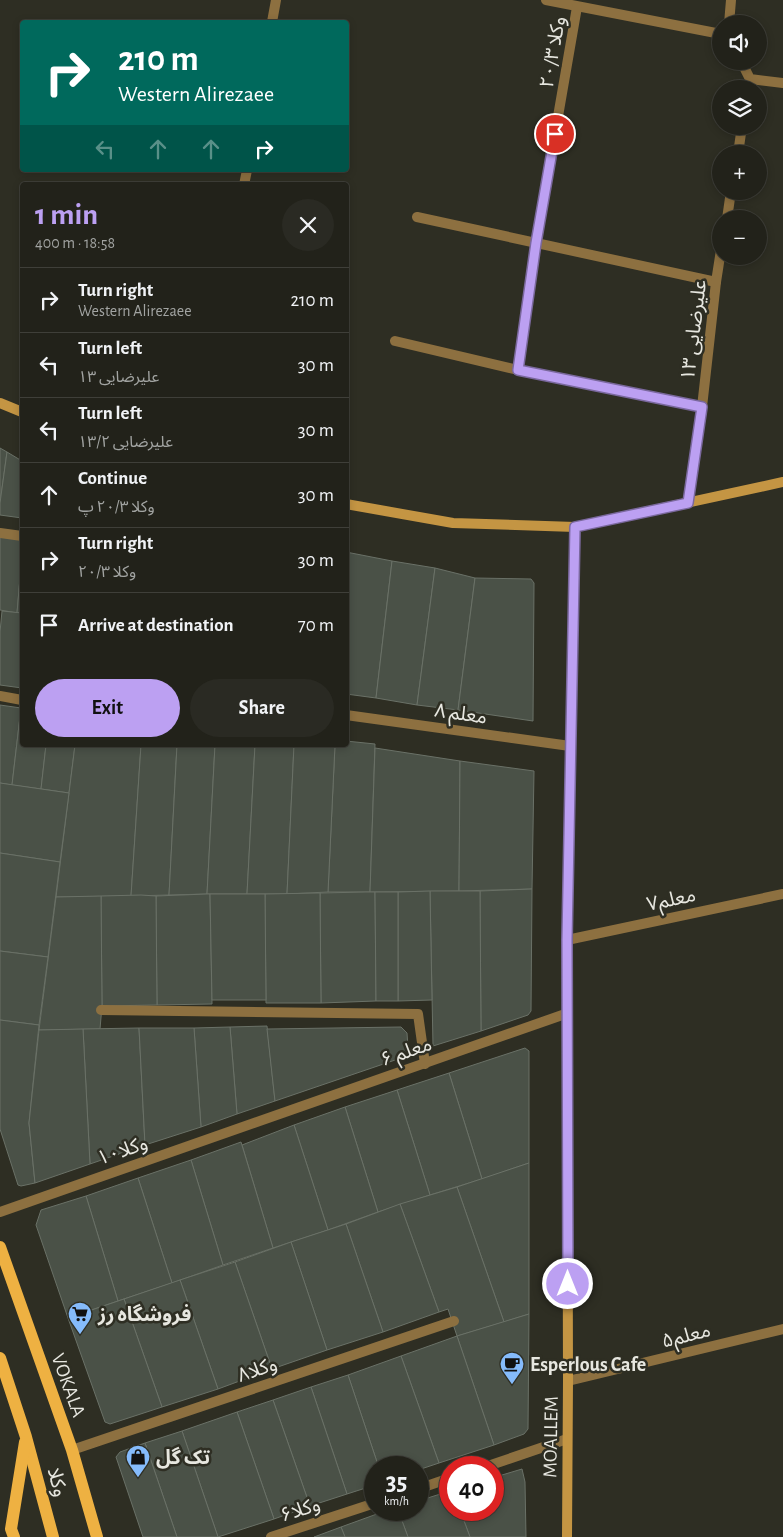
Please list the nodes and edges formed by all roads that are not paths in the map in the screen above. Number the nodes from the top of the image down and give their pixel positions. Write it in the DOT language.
graph roads {
  1 [pos="276,0"];
  2 [pos="546,0"];
  3 [pos="731,0"];
  4 [pos="577,7"];
  5 [pos="730,15"];
  6 [pos="272,20"];
  7 [pos="712,32"];
  8 [pos="767,84"];
  9 [pos="783,84"];
  10 [pos="416,217"];
  11 [pos="536,243"];
  12 [pos="719,265"];
  13 [pos="716,282"];
  14 [pos="395,341"];
  15 [pos="518,370"];
  16 [pos="0,403"];
  17 [pos="702,407"];
  18 [pos="20,411"];
  19 [pos="783,482"];
  20 [pos="688,503"];
  21 [pos="349,505"];
  22 [pos="575,527"];
  23 [pos="0,533"];
  24 [pos="20,536"];
  25 [pos="0,696"];
  26 [pos="20,700"];
  27 [pos="349,715"];
  28 [pos="570,746"];
  29 [pos="783,894"];
  30 [pos="567,940"];
  31 [pos="101,1010"];
  32 [pos="568,1014"];
  33 [pos="425,1064"];
  34 [pos="256,1122"];
  35 [pos="0,1212"];
  36 [pos="0,1247"];
  37 [pos="454,1321"];
  38 [pos="783,1330"];
  39 [pos="0,1358"];
  40 [pos="568,1381"];
  41 [pos="26,1437"];
  42 [pos="567,1440"];
  43 [pos="72,1450"];
  44 [pos="504,1461"];
  45 [pos="364,1506"];
  46 [pos="14,1537"];
  47 [pos="53,1537"];
  48 [pos="96,1537"];
  49 [pos="271,1537"];
  50 [pos="567,1537"];
  1 -- 6 [label="street"];
  2 -- 4 [label="street"];
  3 -- 5 [label="street"];
  4 -- 7 [label="street"];
  4 -- 11 [label="street, وکلا ۲۰/۳"];
  8 -- 9 [label="street"];
  10 -- 11 [label="street"];
  11 -- 13 [label="street"];
  11 -- 15 [label="street, وکلا ۲۰/۳"];
  12 -- 13 [label="street, ۱۳ علیرضایی"];
  13 -- 17 [label="street, ۱۳ علیرضایی"];
  14 -- 15 [label="street"];
  15 -- 17 [label="street"];
  16 -- 18 [label="street"];
  17 -- 20 [label="street, ۱۳ علیرضایی"];
  19 -- 20 [label="street"];
  20 -- 22 [label="street"];
  21 -- 22 [label="street"];
  22 -- 28 [label="street, MOALLEM"];
  23 -- 24 [label="street"];
  25 -- 26 [label="street"];
  27 -- 28 [label="street, ۸ معلم"];
  28 -- 30 [label="street, MOALLEM"];
  29 -- 30 [label="street, معلم۷"];
  30 -- 32 [label="street, MOALLEM"];
  31 -- 33 [label="street"];
  32 -- 33 [label="street, ۶ معلم"];
  32 -- 40 [label="street, MOALLEM"];
  33 -- 34 [label="street, ۶ معلم"];
  34 -- 35 [label="street, وکلا۱۰"];
  36 -- 43 [label="main road, VOKALA"];
  37 -- 43 [label="street, وکلا۸"];
  38 -- 40 [label="street, معلم۵"];
  39 -- 41 [label="main road"];
  40 -- 42 [label="street, MOALLEM"];
  41 -- 46 [label="main road"];
  41 -- 47 [label="main road, وکلا"];
  42 -- 44 [label="street"];
  42 -- 50 [label="street, MOALLEM"];
  43 -- 48 [label="main road, VOKALA"];
  45 -- 49 [label="street, وکلا۶"];
}
